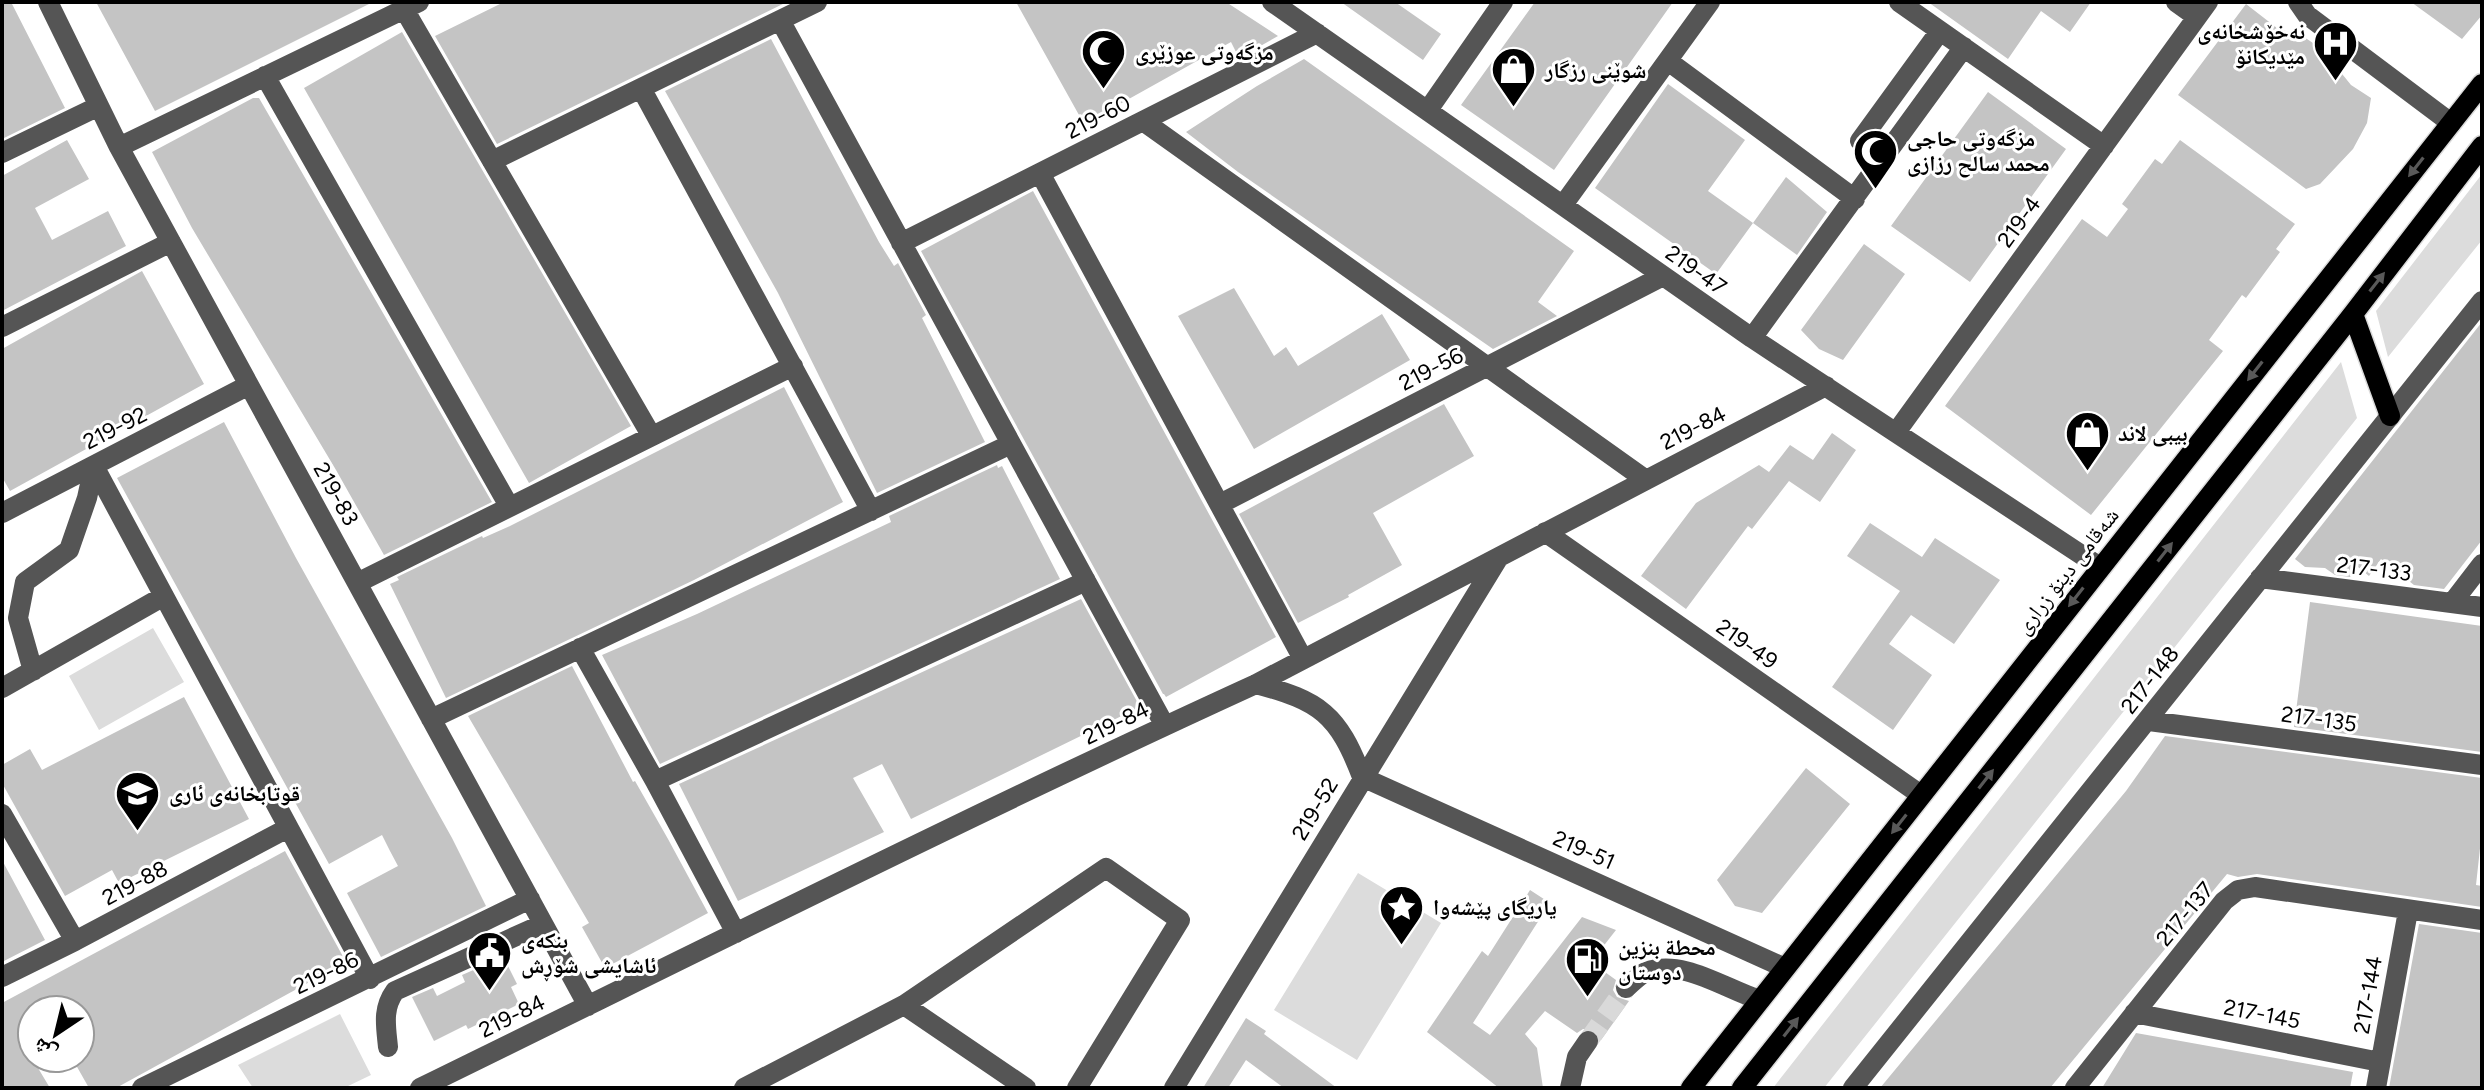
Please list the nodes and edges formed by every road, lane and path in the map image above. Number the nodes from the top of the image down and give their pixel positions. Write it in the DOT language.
graph roads {
  1 [pos="817,2"];
  2 [pos="1503,2"];
  3 [pos="1710,2"];
  4 [pos="1899,2"];
  5 [pos="2176,2"];
  6 [pos="2298,2"];
  7 [pos="52,4"];
  8 [pos="1282,5"];
  9 [pos="412,6"];
  10 [pos="2203,10"];
  11 [pos="780,20"];
  12 [pos="1940,31"];
  13 [pos="1317,33"];
  14 [pos="1964,47"];
  15 [pos="1668,61"];
  16 [pos="265,76"];
  17 [pos="2482,84"];
  18 [pos="641,88"];
  19 [pos="99,106"];
  20 [pos="1428,110"];
  21 [pos="1143,121"];
  22 [pos="2451,123"];
  23 [pos="1860,141"];
  24 [pos="2104,146"];
  25 [pos="2482,146"];
  26 [pos="119,147"];
  27 [pos="2,153"];
  28 [pos="492,161"];
  29 [pos="1040,173"];
  30 [pos="1855,199"];
  31 [pos="1563,205"];
  32 [pos="171,242"];
  33 [pos="901,243"];
  34 [pos="1663,276"];
  35 [pos="2482,301"];
  36 [pos="2353,314"];
  37 [pos="2,327"];
  38 [pos="1752,338"];
  39 [pos="793,366"];
  40 [pos="1487,367"];
  41 [pos="249,385"];
  42 [pos="1826,386"];
  43 [pos="2390,416"];
  44 [pos="1897,431"];
  45 [pos="651,435"];
  46 [pos="1011,444"];
  47 [pos="94,466"];
  48 [pos="1646,480"];
  49 [pos="1220,504"];
  50 [pos="509,506"];
  51 [pos="871,511"];
  52 [pos="2,513"];
  53 [pos="1545,532"];
  54 [pos="1499,557"];
  55 [pos="2482,564"];
  56 [pos="2100,567"];
  57 [pos="2260,578"];
  58 [pos="1086,581"];
  59 [pos="357,583"];
  60 [pos="164,596"];
  61 [pos="2452,603"];
  62 [pos="2482,607"];
  63 [pos="580,648"];
  64 [pos="1303,659"];
  65 [pos="33,671"];
  66 [pos="1256,684"];
  67 [pos="2,688"];
  68 [pos="431,719"];
  69 [pos="2149,721"];
  70 [pos="1165,726"];
  71 [pos="2482,765"];
  72 [pos="1362,777"];
  73 [pos="655,781"];
  74 [pos="1921,795"];
  75 [pos="2,814"];
  76 [pos="288,828"];
  77 [pos="530,899"];
  78 [pos="2408,911"];
  79 [pos="2482,920"];
  80 [pos="543,924"];
  81 [pos="736,933"];
  82 [pos="75,941"];
  83 [pos="1785,968"];
  84 [pos="2,977"];
  85 [pos="370,979"];
  86 [pos="1626,988"];
  87 [pos="1760,1000"];
  88 [pos="904,1005"];
  89 [pos="588,1006"];
  90 [pos="2134,1013"];
  91 [pos="1588,1041"];
  92 [pos="388,1047"];
  93 [pos="2380,1062"];
  94 [pos="142,1088"];
  95 [pos="420,1088"];
  96 [pos="744,1088"];
  97 [pos="1026,1088"];
  98 [pos="1077,1088"];
  99 [pos="1174,1088"];
  100 [pos="1570,1088"];
  101 [pos="1691,1088"];
  102 [pos="1742,1088"];
  103 [pos="1853,1088"];
  104 [pos="2075,1088"];
  105 [pos="2376,1088"];
  1 -- 11 [label="street"];
  2 -- 20 [label="street"];
  3 -- 15 [label="street"];
  4 -- 12 [label="street"];
  5 -- 10 [label="street"];
  6 -- 22 [label="street"];
  7 -- 19 [label="street, 219-83"];
  8 -- 13 [label="street, 219-47"];
  9 -- 16 [label="street"];
  9 -- 28 [label="street"];
  10 -- 24 [label="street, 219-4"];
  11 -- 18 [label="street"];
  11 -- 33 [label="street"];
  12 -- 14 [label="street"];
  12 -- 23 [label="street"];
  13 -- 20 [label="street, 219-47"];
  13 -- 21 [label="street, 219-60"];
  14 -- 24 [label="street"];
  14 -- 30 [label="street"];
  15 -- 30 [label="street"];
  15 -- 31 [label="street"];
  16 -- 26 [label="street"];
  16 -- 50 [label="street"];
  17 -- 22 [label="main road, شەقامی دینۆ زراری"];
  18 -- 28 [label="street"];
  18 -- 39 [label="street"];
  19 -- 26 [label="street, 219-83"];
  19 -- 27 [label="street"];
  20 -- 31 [label="street, 219-47"];
  21 -- 29 [label="street, 219-60"];
  21 -- 40 [label="street"];
  22 -- 56 [label="main road, شەقامی دینۆ زراری, one-way"];
  24 -- 44 [label="street, 219-4"];
  36 -- 25 [label="main road, one-way"];
  26 -- 32 [label="street, 219-83"];
  28 -- 45 [label="street"];
  29 -- 33 [label="street, 219-60"];
  29 -- 49 [label="street"];
  30 -- 38 [label="street"];
  31 -- 34 [label="street, 219-47"];
  32 -- 37 [label="street"];
  32 -- 41 [label="street, 219-83"];
  33 -- 46 [label="street"];
  34 -- 38 [label="street, 219-47"];
  34 -- 40 [label="street, 219-56"];
  35 -- 43 [label="street, 217-148"];
  36 -- 43 [label="main road"];
  102 -- 36 [label="main road, one-way"];
  38 -- 42 [label="street, 219-47"];
  39 -- 45 [label="street"];
  39 -- 51 [label="street"];
  40 -- 48 [label="street"];
  40 -- 49 [label="street, 219-56"];
  41 -- 47 [label="street, 219-92"];
  41 -- 59 [label="street, 219-83"];
  42 -- 44 [label="street, 219-47"];
  42 -- 48 [label="street, 219-84"];
  43 -- 57 [label="street, 217-148"];
  44 -- 56 [label="street, 219-47"];
  45 -- 50 [label="street"];
  46 -- 51 [label="street"];
  46 -- 58 [label="street"];
  47 -- 52 [label="street, 219-92"];
  47 -- 60 [label="street"];
  47 -- 65 [label="street"];
  48 -- 53 [label="street, 219-84"];
  49 -- 64 [label="street"];
  50 -- 59 [label="street"];
  51 -- 63 [label="street"];
  53 -- 54 [label="street, 219-84"];
  53 -- 74 [label="street, 219-49"];
  54 -- 64 [label="street, 219-84"];
  54 -- 72 [label="street, 219-52"];
  55 -- 61 [label="street"];
  56 -- 74 [label="main road, شەقامی دینۆ زراری, one-way"];
  57 -- 61 [label="street, 217-133"];
  57 -- 69 [label="street, 217-148"];
  58 -- 70 [label="street"];
  58 -- 73 [label="street"];
  59 -- 68 [label="street, 219-83"];
  60 -- 65 [label="street"];
  60 -- 76 [label="street"];
  61 -- 62 [label="street, 217-133"];
  63 -- 68 [label="street"];
  63 -- 73 [label="street"];
  64 -- 66 [label="street, 219-84"];
  65 -- 67 [label="street"];
  66 -- 70 [label="street, 219-84"];
  66 -- 72 [label="street"];
  68 -- 77 [label="street, 219-83"];
  69 -- 71 [label="street, 217-135"];
  69 -- 103 [label="street, 217-148"];
  70 -- 81 [label="street, 219-84"];
  72 -- 83 [label="street, 219-51"];
  72 -- 99 [label="street, 219-52"];
  73 -- 81 [label="street"];
  74 -- 83 [label="main road, شەقامی دینۆ زراری, one-way"];
  75 -- 82 [label="street"];
  76 -- 82 [label="street, 219-88"];
  76 -- 85 [label="street"];
  77 -- 80 [label="street, 219-83"];
  77 -- 85 [label="street, 219-86"];
  78 -- 79 [label="street, 217-137"];
  78 -- 90 [label="street, 217-137"];
  78 -- 93 [label="street, 217-144"];
  80 -- 89 [label="street, 219-83"];
  80 -- 92 [label="street"];
  81 -- 89 [label="street, 219-84"];
  82 -- 84 [label="street, 219-88"];
  83 -- 87 [label="main road, شەقامی دینۆ زراری"];
  85 -- 94 [label="street, 219-86"];
  86 -- 87 [label="street"];
  87 -- 101 [label="main road, شەقامی دینۆ زراری"];
  88 -- 96 [label="street"];
  88 -- 97 [label="street"];
  88 -- 98 [label="street"];
  89 -- 95 [label="street, 219-84"];
  90 -- 93 [label="street, 217-145"];
  90 -- 104 [label="street, 217-137"];
  91 -- 100 [label="street"];
  93 -- 105 [label="street, 217-144"];
}
